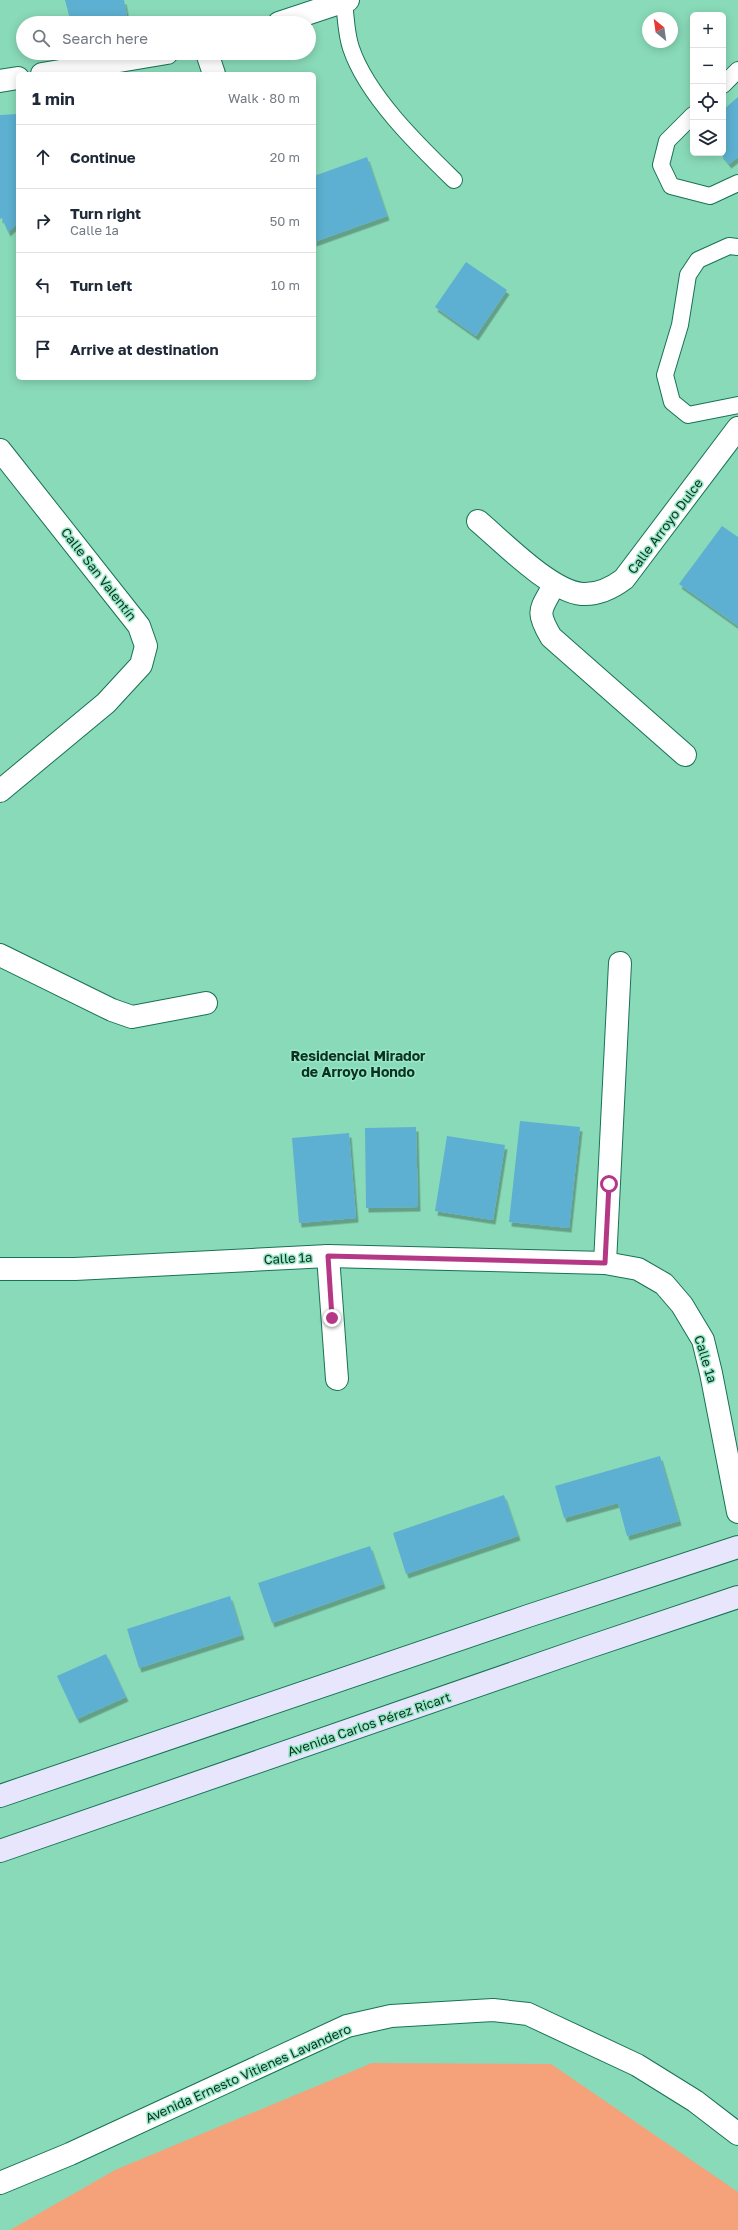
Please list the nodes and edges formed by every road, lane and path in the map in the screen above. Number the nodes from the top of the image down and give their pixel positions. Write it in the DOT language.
graph roads {
  1 [pos="346,1"];
  2 [pos="300,16"];
  3 [pos="125,60"];
  4 [pos="209,60"];
  5 [pos="738,70"];
  6 [pos="54,72"];
  7 [pos="213,72"];
  8 [pos="16,78"];
  9 [pos="0,81"];
  10 [pos="724,84"];
  11 [pos="690,118"];
  12 [pos="454,180"];
  13 [pos="738,183"];
  14 [pos="738,247"];
  15 [pos="738,405"];
  16 [pos="738,428"];
  17 [pos="0,450"];
  18 [pos="478,521"];
  19 [pos="554,585"];
  20 [pos="685,755"];
  21 [pos="0,790"];
  22 [pos="0,955"];
  23 [pos="620,963"];
  24 [pos="206,1003"];
  25 [pos="328,1256"];
  26 [pos="605,1263"];
  27 [pos="0,1269"];
  28 [pos="337,1379"];
  29 [pos="738,1512"];
  30 [pos="738,1547"];
  31 [pos="738,1597"];
  32 [pos="0,1796"];
  33 [pos="0,1851"];
  34 [pos="738,2134"];
  35 [pos="0,2183"];
  1 -- 2 [label="street"];
  1 -- 12 [label="lane"];
  3 -- 6 [label="street"];
  4 -- 7 [label="street"];
  5 -- 10 [label="lane"];
  8 -- 9 [label="street"];
  11 -- 13 [label="lane"];
  14 -- 15 [label="lane"];
  16 -- 19 [label="street, Calle Arroyo Dulce"];
  17 -- 21 [label="street, Calle San Valentín"];
  18 -- 19 [label="street, Calle Arroyo Dulce"];
  19 -- 20 [label="street"];
  22 -- 24 [label="street"];
  23 -- 26 [label="street"];
  25 -- 26 [label="street, Calle 1a"];
  25 -- 27 [label="street, Calle 1a"];
  25 -- 28 [label="street"];
  26 -- 29 [label="street, Calle 1a"];
  30 -- 32 [label="main road"];
  31 -- 33 [label="main road, Avenida Carlos Pérez Ricart"];
  34 -- 35 [label="street, Avenida Ernesto Vitienes Lavandero"];
}
